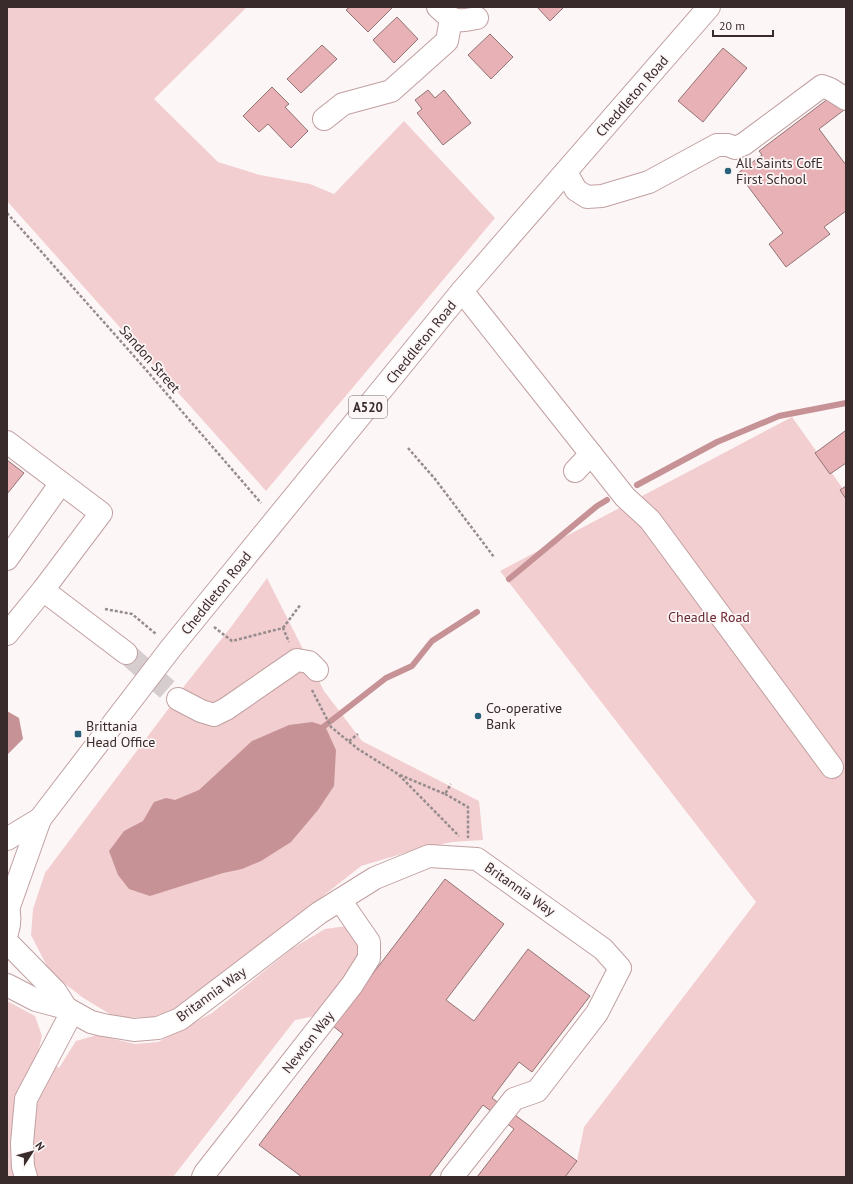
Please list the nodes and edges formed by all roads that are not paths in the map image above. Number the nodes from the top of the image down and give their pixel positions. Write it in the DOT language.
graph roads {
  1 [pos="710,7"];
  2 [pos="444,13"];
  3 [pos="476,18"];
  4 [pos="846,99"];
  5 [pos="324,119"];
  6 [pos="566,172"];
  7 [pos="462,291"];
  8 [pos="7,442"];
  9 [pos="591,454"];
  10 [pos="575,471"];
  11 [pos="61,483"];
  12 [pos="7,559"];
  13 [pos="42,590"];
  14 [pos="7,634"];
  15 [pos="126,654"];
  16 [pos="317,670"];
  17 [pos="178,699"];
  18 [pos="832,767"];
  19 [pos="40,819"];
  20 [pos="7,839"];
  21 [pos="340,900"];
  22 [pos="8,906"];
  23 [pos="7,933"];
  24 [pos="7,942"];
  25 [pos="7,985"];
  26 [pos="69,1010"];
  27 [pos="26,1177"];
  28 [pos="203,1177"];
  29 [pos="452,1177"];
  1 -- 6 [label="main road, Cheddleton Road / A520"];
  2 -- 3 [label="main road"];
  2 -- 5 [label="main road"];
  4 -- 6 [label="main road"];
  6 -- 7 [label="main road, Cheddleton Road / A520"];
  7 -- 9 [label="main road"];
  7 -- 19 [label="main road, Cheddleton Road / A520"];
  8 -- 11 [label="main road"];
  9 -- 10 [label="main road"];
  9 -- 18 [label="main road"];
  11 -- 12 [label="main road"];
  11 -- 13 [label="main road"];
  13 -- 14 [label="main road"];
  13 -- 15 [label="main road"];
  16 -- 17 [label="main road"];
  19 -- 20 [label="main road, Cheddleton Road / A520"];
  19 -- 22 [label="main road, Cheddleton Road / A520"];
  21 -- 26 [label="main road, Britannia Way"];
  21 -- 28 [label="main road, Newton Way"];
  21 -- 29 [label="main road, Britannia Way"];
  22 -- 23 [label="main road, Cheddleton Road"];
  24 -- 26 [label="main road, Britannia Way"];
  25 -- 26 [label="main road, Britannia Way"];
  26 -- 27 [label="main road"];
}
